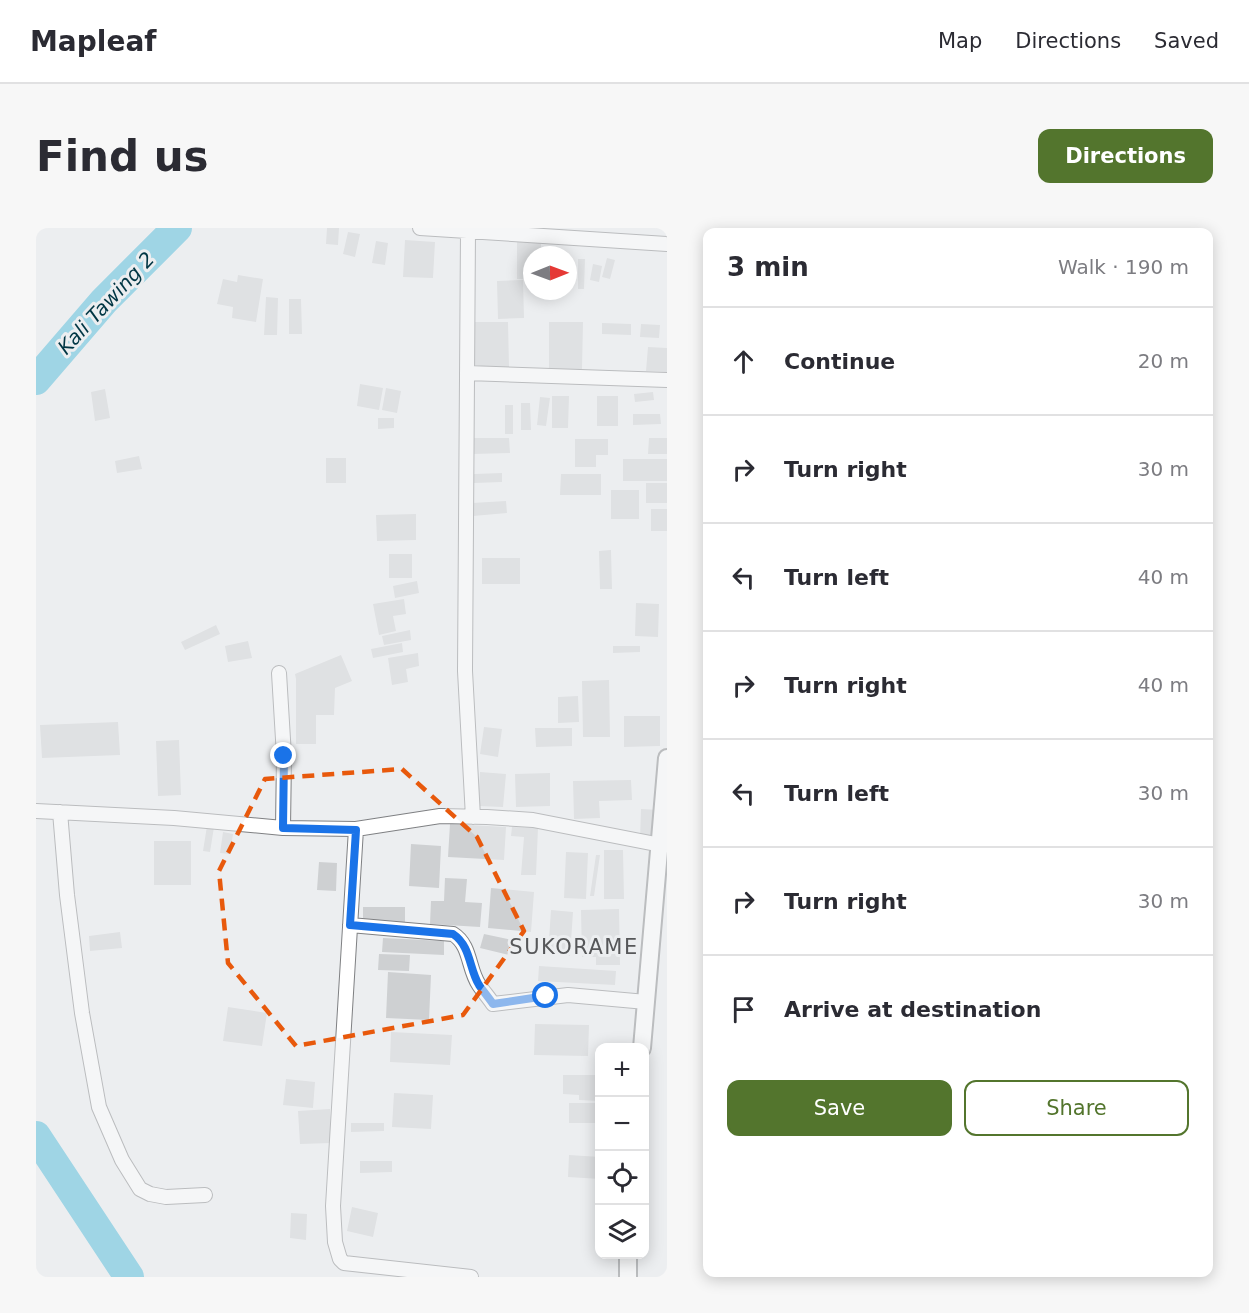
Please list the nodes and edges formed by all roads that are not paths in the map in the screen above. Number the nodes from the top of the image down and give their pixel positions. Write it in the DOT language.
graph roads {
  1 [pos="420,228"];
  2 [pos="468,231"];
  3 [pos="667,244"];
  4 [pos="467,373"];
  5 [pos="667,380"];
  6 [pos="279,673"];
  7 [pos="667,758"];
  8 [pos="36,811"];
  9 [pos="60,812"];
  10 [pos="473,817"];
  11 [pos="283,828"];
  12 [pos="356,830"];
  13 [pos="661,845"];
  14 [pos="350,925"];
  15 [pos="646,1002"];
  16 [pos="642,1043"];
  17 [pos="205,1195"];
  18 [pos="628,1259"];
  19 [pos="463,1276"];
  20 [pos="628,1277"];
  1 -- 2 [label="street"];
  2 -- 3 [label="street"];
  2 -- 4 [label="street"];
  4 -- 5 [label="street"];
  4 -- 10 [label="street"];
  6 -- 11 [label="street"];
  7 -- 13 [label="street"];
  8 -- 9 [label="street"];
  9 -- 11 [label="street"];
  9 -- 17 [label="street"];
  10 -- 12 [label="street"];
  10 -- 13 [label="street"];
  11 -- 12 [label="street"];
  12 -- 14 [label="street"];
  13 -- 15 [label="street"];
  14 -- 15 [label="street"];
  14 -- 19 [label="street"];
  15 -- 16 [label="street"];
  18 -- 20 [label="street"];
}
